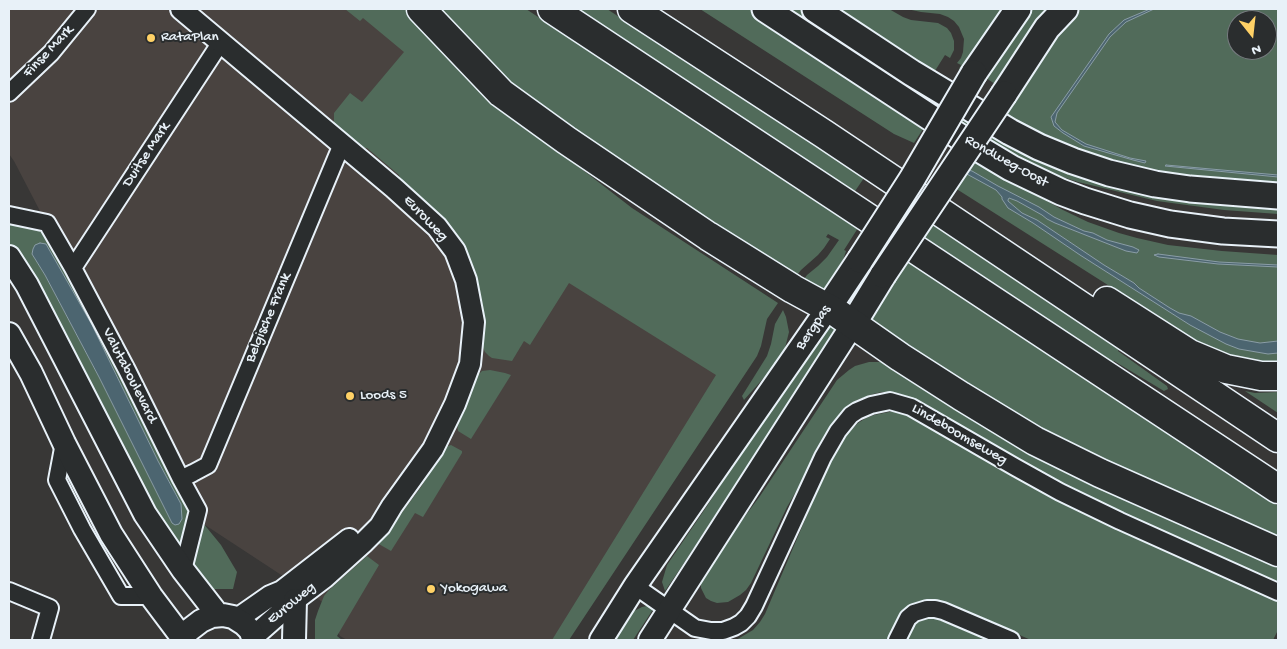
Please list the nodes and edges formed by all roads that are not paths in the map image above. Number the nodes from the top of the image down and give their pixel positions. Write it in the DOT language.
graph roads {
  1 [pos="87,9"];
  2 [pos="181,9"];
  3 [pos="421,9"];
  4 [pos="552,9"];
  5 [pos="632,9"];
  6 [pos="765,9"];
  7 [pos="815,9"];
  8 [pos="1018,9"];
  9 [pos="1065,9"];
  10 [pos="221,42"];
  11 [pos="9,93"];
  12 [pos="824,134"];
  13 [pos="342,144"];
  14 [pos="1278,196"];
  15 [pos="9,215"];
  16 [pos="1278,234"];
  17 [pos="9,257"];
  18 [pos="73,268"];
  19 [pos="828,308"];
  20 [pos="853,324"];
  21 [pos="9,334"];
  22 [pos="1278,376"];
  23 [pos="1278,438"];
  24 [pos="181,479"];
  25 [pos="1278,489"];
  26 [pos="1278,552"];
  27 [pos="183,570"];
  28 [pos="635,586"];
  29 [pos="9,591"];
  30 [pos="1278,592"];
  31 [pos="288,596"];
  32 [pos="670,610"];
  33 [pos="242,627"];
  34 [pos="190,637"];
  35 [pos="41,640"];
  36 [pos="294,640"];
  37 [pos="601,640"];
  38 [pos="650,640"];
  39 [pos="897,640"];
  40 [pos="1011,640"];
  1 -- 11 [label="street, Finse Mark"];
  2 -- 10 [label="street, Euroweg"];
  3 -- 19 [label="highway"];
  4 -- 25 [label="highway"];
  5 -- 12 [label="highway"];
  6 -- 16 [label="main road, Rondweg-Oost"];
  7 -- 14 [label="main road, Rondweg-Oost"];
  8 -- 19 [label="main road, Bergpas, bridge"];
  9 -- 20 [label="main road, Bergpas, bridge"];
  10 -- 13 [label="street, Euroweg"];
  10 -- 18 [label="street, Duitse Mark"];
  12 -- 22 [label="highway"];
  12 -- 23 [label="highway"];
  13 -- 24 [label="street, Belgische Frank"];
  13 -- 31 [label="street, Euroweg"];
  15 -- 18 [label="street, Valutaboulevard"];
  17 -- 27 [label="main road"];
  18 -- 24 [label="street, Valutaboulevard"];
  19 -- 20 [label="highway"];
  19 -- 28 [label="main road, Bergpas"];
  20 -- 26 [label="highway"];
  20 -- 32 [label="main road, Bergpas"];
  21 -- 34 [label="main road"];
  24 -- 27 [label="street, Valutaboulevard"];
  27 -- 33 [label="main road"];
  28 -- 32 [label="street, Lindeboomseweg"];
  28 -- 37 [label="main road, Bergpas"];
  29 -- 35 [label="street"];
  30 -- 32 [label="street, Lindeboomseweg"];
  31 -- 33 [label="street, Euroweg"];
  31 -- 36 [label="main road"];
  32 -- 38 [label="main road, Bergpas"];
  33 -- 34 [label="main road"];
  39 -- 40 [label="street"];
}
